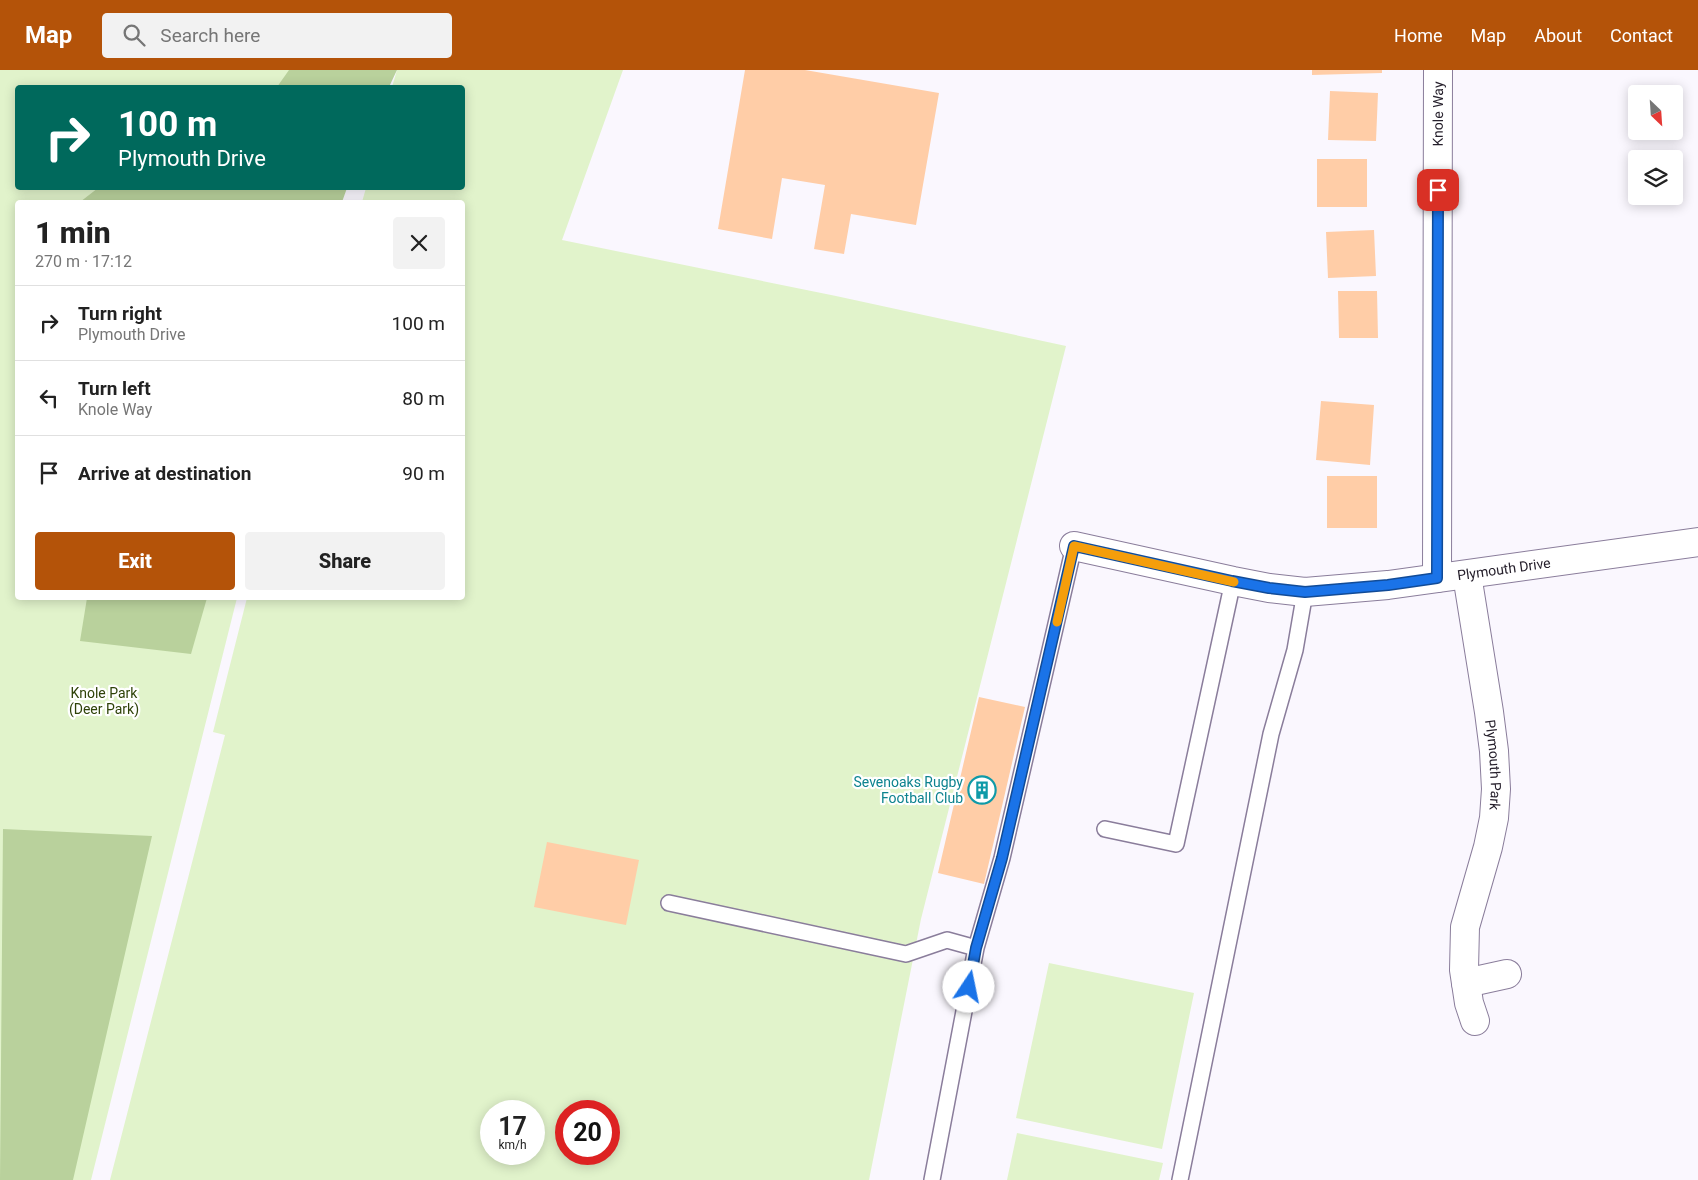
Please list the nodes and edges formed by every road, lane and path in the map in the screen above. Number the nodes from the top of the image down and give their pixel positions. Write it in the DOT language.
graph roads {
  1 [pos="1438,70"];
  2 [pos="1698,542"];
  3 [pos="1074,546"];
  4 [pos="1467,575"];
  5 [pos="1437,578"];
  6 [pos="1232,581"];
  7 [pos="1305,592"];
  8 [pos="1105,829"];
  9 [pos="670,903"];
  10 [pos="976,948"];
  11 [pos="1508,974"];
  12 [pos="1466,983"];
  13 [pos="1475,1021"];
  14 [pos="932,1180"];
  15 [pos="1180,1180"];
  1 -- 5 [label="street, Knole Way"];
  2 -- 4 [label="street, Plymouth Drive"];
  3 -- 6 [label="street, Plymouth Drive"];
  3 -- 10 [label="lane"];
  4 -- 5 [label="street, Plymouth Drive"];
  4 -- 12 [label="street, Plymouth Park"];
  5 -- 7 [label="street, Plymouth Drive"];
  6 -- 7 [label="street, Plymouth Drive"];
  6 -- 8 [label="lane"];
  7 -- 15 [label="lane"];
  9 -- 10 [label="lane"];
  10 -- 14 [label="lane"];
  11 -- 12 [label="street"];
  12 -- 13 [label="street, Plymouth Park"];
}
